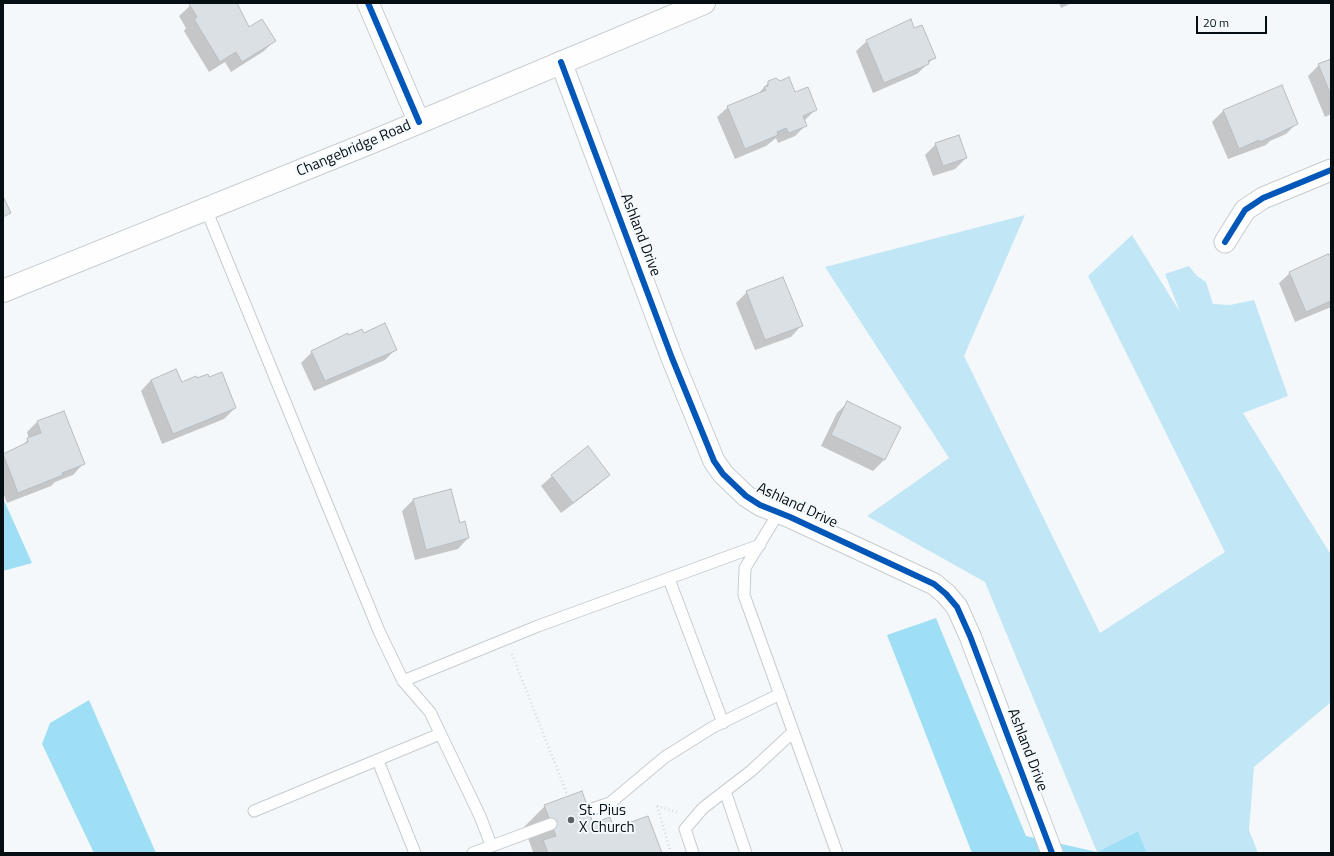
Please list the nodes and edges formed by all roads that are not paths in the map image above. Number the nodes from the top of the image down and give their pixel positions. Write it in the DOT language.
graph roads {
  1 [pos="368,3"];
  2 [pos="704,3"];
  3 [pos="561,62"];
  4 [pos="419,122"];
  5 [pos="1331,170"];
  6 [pos="206,209"];
  7 [pos="1225,242"];
  8 [pos="3,291"];
  9 [pos="779,512"];
  10 [pos="760,545"];
  11 [pos="669,579"];
  12 [pos="403,681"];
  13 [pos="780,694"];
  14 [pos="723,722"];
  15 [pos="793,732"];
  16 [pos="440,734"];
  17 [pos="378,760"];
  18 [pos="725,791"];
  19 [pos="589,810"];
  20 [pos="254,811"];
  21 [pos="551,824"];
  22 [pos="491,846"];
  23 [pos="833,852"];
  24 [pos="415,853"];
  25 [pos="473,853"];
  26 [pos="693,853"];
  27 [pos="746,853"];
  28 [pos="1052,853"];
  1 -- 4 [label="street"];
  2 -- 3 [label="main road, Changebridge Road"];
  3 -- 4 [label="main road, Changebridge Road"];
  3 -- 9 [label="street, Ashland Drive"];
  4 -- 6 [label="main road, Changebridge Road"];
  5 -- 7 [label="street"];
  6 -- 8 [label="main road, Changebridge Road"];
  6 -- 12 [label="lane"];
  9 -- 10 [label="lane"];
  9 -- 28 [label="street, Ashland Drive"];
  10 -- 11 [label="lane"];
  10 -- 13 [label="lane"];
  11 -- 12 [label="lane"];
  11 -- 14 [label="lane"];
  12 -- 16 [label="lane"];
  13 -- 14 [label="lane"];
  13 -- 15 [label="lane"];
  14 -- 19 [label="lane"];
  15 -- 18 [label="lane"];
  15 -- 23 [label="lane"];
  16 -- 17 [label="lane"];
  16 -- 22 [label="lane"];
  17 -- 20 [label="lane"];
  17 -- 24 [label="lane"];
  18 -- 26 [label="lane"];
  18 -- 27 [label="lane"];
  21 -- 22 [label="lane"];
  22 -- 25 [label="lane"];
}
